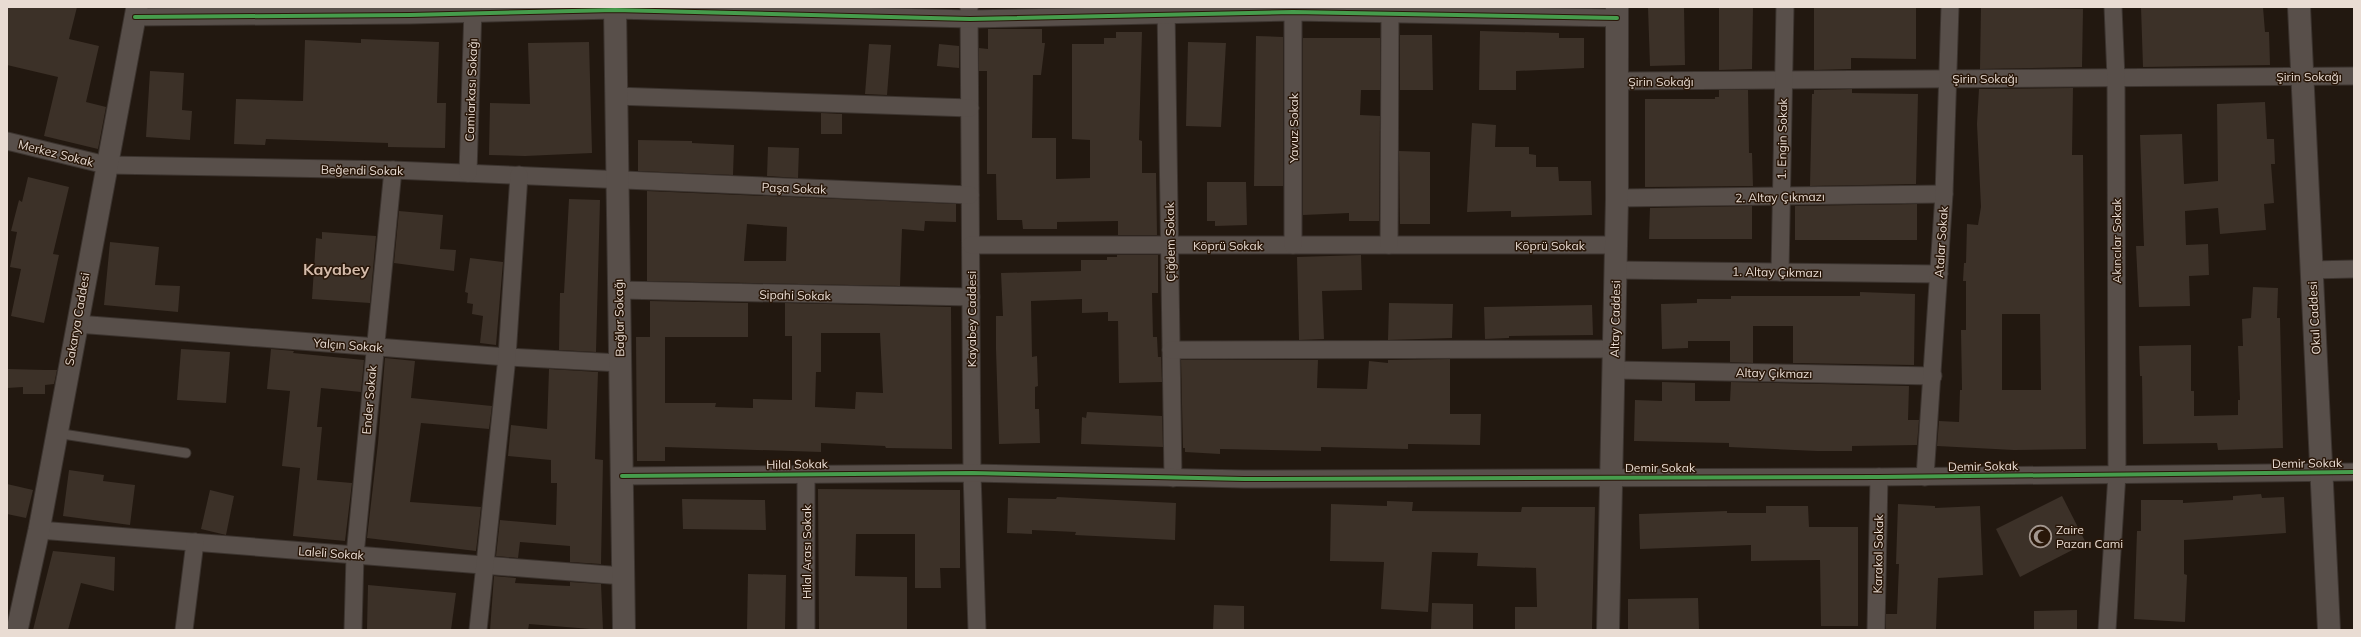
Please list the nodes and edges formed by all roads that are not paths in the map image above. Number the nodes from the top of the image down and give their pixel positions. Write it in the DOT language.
graph roads {
  1 [pos="1785,7"];
  2 [pos="1950,7"];
  3 [pos="2113,7"];
  4 [pos="2299,7"];
  5 [pos="615,9"];
  6 [pos="1293,9"];
  7 [pos="473,10"];
  8 [pos="543,10"];
  9 [pos="410,11"];
  10 [pos="1166,11"];
  11 [pos="136,12"];
  12 [pos="300,12"];
  13 [pos="1616,12"];
  14 [pos="970,13"];
  15 [pos="1390,15"];
  16 [pos="2301,76"];
  17 [pos="2354,76"];
  18 [pos="1948,78"];
  19 [pos="2116,78"];
  20 [pos="1784,80"];
  21 [pos="1617,81"];
  22 [pos="615,96"];
  23 [pos="970,108"];
  24 [pos="7,142"];
  25 [pos="106,165"];
  26 [pos="393,170"];
  27 [pos="468,173"];
  28 [pos="519,175"];
  29 [pos="617,181"];
  30 [pos="1944,194"];
  31 [pos="970,196"];
  32 [pos="1781,197"];
  33 [pos="1617,198"];
  34 [pos="971,245"];
  35 [pos="1170,245"];
  36 [pos="1293,245"];
  37 [pos="1389,245"];
  38 [pos="1616,245"];
  39 [pos="2354,269"];
  40 [pos="1615,270"];
  41 [pos="2311,270"];
  42 [pos="1780,272"];
  43 [pos="1939,274"];
  44 [pos="619,290"];
  45 [pos="971,298"];
  46 [pos="76,324"];
  47 [pos="374,348"];
  48 [pos="1171,350"];
  49 [pos="507,357"];
  50 [pos="1614,359"];
  51 [pos="620,363"];
  52 [pos="1933,376"];
  53 [pos="56,433"];
  54 [pos="186,453"];
  55 [pos="2322,472"];
  56 [pos="2354,472"];
  57 [pos="972,473"];
  58 [pos="806,474"];
  59 [pos="2117,474"];
  60 [pos="622,476"];
  61 [pos="1613,477"];
  62 [pos="1879,477"];
  63 [pos="1925,477"];
  64 [pos="1173,478"];
  65 [pos="39,530"];
  66 [pos="195,542"];
  67 [pos="355,555"];
  68 [pos="486,565"];
  69 [pos="623,576"];
  70 [pos="17,630"];
  71 [pos="184,630"];
  72 [pos="354,630"];
  73 [pos="478,630"];
  74 [pos="624,630"];
  75 [pos="806,630"];
  76 [pos="977,630"];
  77 [pos="1608,630"];
  78 [pos="1876,630"];
  79 [pos="2107,630"];
  80 [pos="2328,630"];
  1 -- 20 [label="street, 1. Engin Sokak"];
  2 -- 18 [label="street, Atalar Sokak"];
  3 -- 19 [label="street, Akıncılar Sokak"];
  4 -- 16 [label="main road, Okul Caddesi"];
  5 -- 8 [label="street"];
  5 -- 14 [label="street"];
  5 -- 22 [label="main road, Bağlar Sokağı"];
  6 -- 10 [label="street"];
  6 -- 15 [label="street"];
  6 -- 36 [label="street, Yavuz Sokak"];
  7 -- 8 [label="street"];
  7 -- 9 [label="street"];
  7 -- 27 [label="street, Camiarkası Sokağı"];
  9 -- 12 [label="street"];
  10 -- 14 [label="street"];
  10 -- 35 [label="street, Çiğdem Sokak"];
  11 -- 12 [label="street"];
  11 -- 25 [label="street, Sakarya Caddesi"];
  13 -- 15 [label="street"];
  13 -- 21 [label="main road, Altay Caddesi"];
  14 -- 23 [label="street, Kayabey Caddesi"];
  15 -- 37 [label="street"];
  16 -- 17 [label="street, Şirin Sokağı"];
  16 -- 19 [label="street, Şirin Sokağı"];
  16 -- 41 [label="main road, Okul Caddesi"];
  18 -- 19 [label="street, Şirin Sokağı"];
  18 -- 20 [label="street, Şirin Sokağı"];
  18 -- 30 [label="street, Atalar Sokak"];
  19 -- 59 [label="street, Akıncılar Sokak"];
  20 -- 21 [label="street, Şirin Sokağı"];
  20 -- 32 [label="street, 1. Engin Sokak"];
  21 -- 33 [label="main road, Altay Caddesi"];
  22 -- 23 [label="street"];
  22 -- 29 [label="main road, Bağlar Sokağı"];
  23 -- 31 [label="street, Kayabey Caddesi"];
  24 -- 25 [label="street, Merkez Sokak"];
  25 -- 26 [label="street, Beğendi Sokak"];
  25 -- 46 [label="street, Sakarya Caddesi"];
  26 -- 27 [label="street, Beğendi Sokak"];
  26 -- 47 [label="street, Ender Sokak"];
  27 -- 28 [label="street, Beğendi Sokak"];
  28 -- 29 [label="street, Beğendi Sokak"];
  28 -- 49 [label="street"];
  29 -- 31 [label="street, Paşa Sokak"];
  29 -- 44 [label="main road, Bağlar Sokağı"];
  30 -- 32 [label="street, 2. Altay Çıkmazı"];
  30 -- 43 [label="street, Atalar Sokak"];
  31 -- 34 [label="street, Kayabey Caddesi"];
  32 -- 33 [label="street, 2. Altay Çıkmazı"];
  32 -- 42 [label="street, 1. Engin Sokak"];
  33 -- 38 [label="main road, Altay Caddesi"];
  34 -- 35 [label="street, Köprü Sokak"];
  34 -- 45 [label="street, Kayabey Caddesi"];
  35 -- 36 [label="street, Köprü Sokak"];
  35 -- 48 [label="street, Çiğdem Sokak"];
  36 -- 37 [label="street, Köprü Sokak"];
  37 -- 38 [label="street, Köprü Sokak"];
  38 -- 40 [label="main road, Altay Caddesi"];
  39 -- 41 [label="street"];
  40 -- 42 [label="street, 1. Altay Çıkmazı"];
  40 -- 50 [label="main road, Altay Caddesi"];
  41 -- 55 [label="main road, Okul Caddesi"];
  42 -- 43 [label="street, 1. Altay Çıkmazı"];
  43 -- 52 [label="street, Atalar Sokak"];
  44 -- 45 [label="street, Sipahi Sokak"];
  44 -- 51 [label="main road, Bağlar Sokağı"];
  45 -- 57 [label="street, Kayabey Caddesi"];
  46 -- 47 [label="street, Yalçın Sokak"];
  46 -- 53 [label="street, Sakarya Caddesi"];
  47 -- 49 [label="street, Yalçın Sokak"];
  47 -- 67 [label="street, Ender Sokak"];
  48 -- 50 [label="street, Altay Çıkmazı"];
  48 -- 64 [label="street, Çiğdem Sokak"];
  49 -- 51 [label="street, Yalçın Sokak"];
  49 -- 68 [label="street"];
  50 -- 52 [label="street, Altay Çıkmazı"];
  50 -- 61 [label="main road, Altay Caddesi"];
  51 -- 60 [label="main road, Bağlar Sokağı"];
  52 -- 63 [label="street, Atalar Sokak"];
  53 -- 54 [label="lane"];
  53 -- 65 [label="street, Sakarya Caddesi"];
  55 -- 56 [label="street, Demir Sokak"];
  55 -- 59 [label="street, Demir Sokak"];
  55 -- 80 [label="main road, Okul Caddesi"];
  57 -- 58 [label="street, Hilal Sokak"];
  57 -- 64 [label="street, Hilal Sokak"];
  57 -- 76 [label="street, Kayabey Caddesi"];
  58 -- 60 [label="street, Hilal Sokak"];
  58 -- 75 [label="street, Hilal Arası Sokak"];
  59 -- 63 [label="street, Demir Sokak"];
  59 -- 79 [label="street, Akıncılar Sokak"];
  60 -- 69 [label="main road, Bağlar Sokağı"];
  61 -- 62 [label="street, Demir Sokak"];
  61 -- 64 [label="street, Demir Sokak"];
  61 -- 77 [label="main road, Altay Caddesi"];
  62 -- 63 [label="street, Demir Sokak"];
  62 -- 78 [label="street, Karakol Sokak"];
  65 -- 66 [label="street, Laleli Sokak"];
  65 -- 70 [label="street, Sakarya Caddesi"];
  66 -- 67 [label="street, Laleli Sokak"];
  66 -- 71 [label="street"];
  67 -- 68 [label="street, Laleli Sokak"];
  67 -- 72 [label="street, Ender Sokak"];
  68 -- 69 [label="street, Laleli Sokak"];
  68 -- 73 [label="street"];
  69 -- 74 [label="main road, Bağlar Sokağı"];
}
